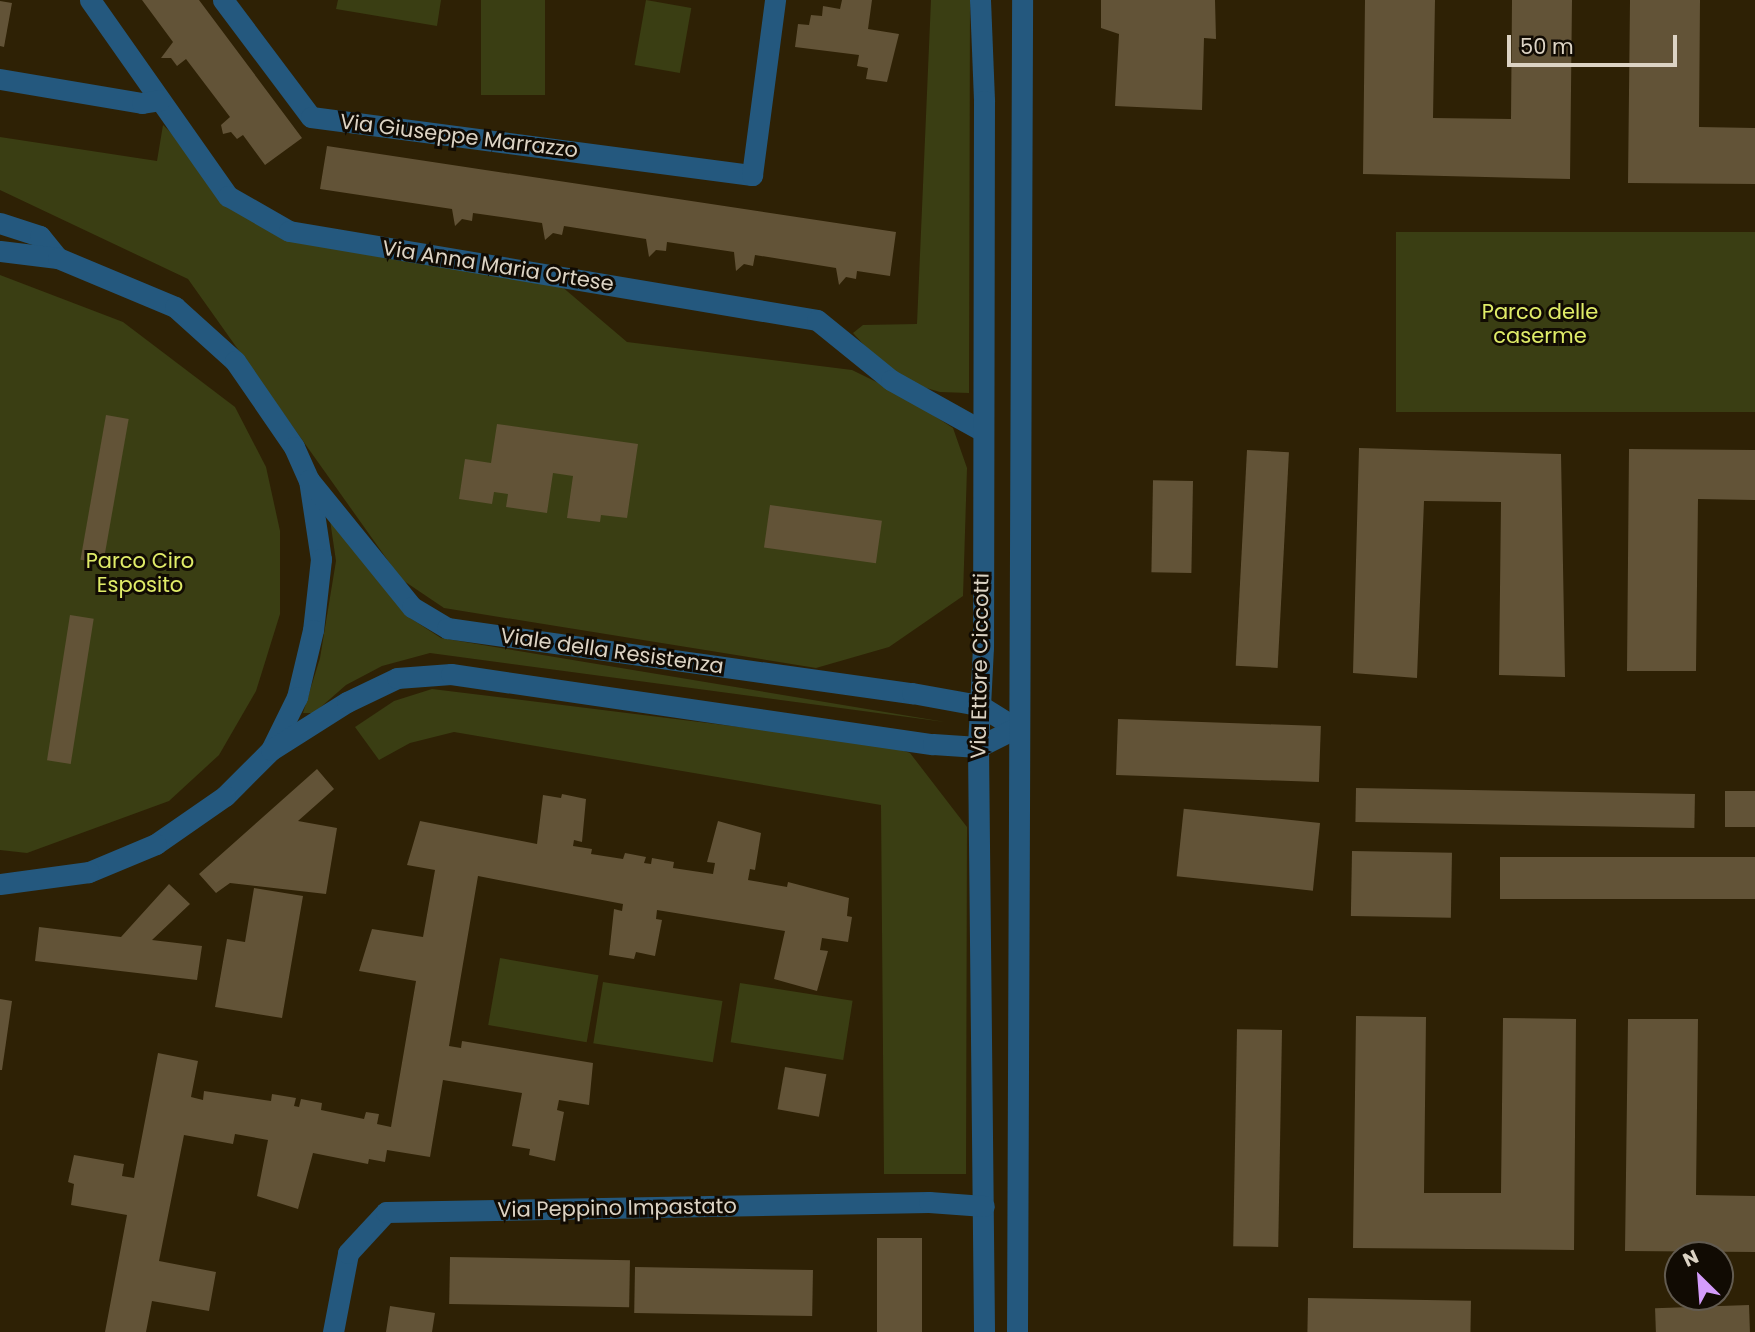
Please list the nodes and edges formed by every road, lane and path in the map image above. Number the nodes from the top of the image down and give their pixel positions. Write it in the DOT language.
graph roads {
  1 [pos="90,0"];
  2 [pos="223,0"];
  3 [pos="775,0"];
  4 [pos="980,0"];
  5 [pos="1022,0"];
  6 [pos="0,79"];
  7 [pos="160,100"];
  8 [pos="0,223"];
  9 [pos="0,251"];
  10 [pos="58,258"];
  11 [pos="981,430"];
  12 [pos="309,480"];
  13 [pos="979,705"];
  14 [pos="1016,728"];
  15 [pos="978,747"];
  16 [pos="271,750"];
  17 [pos="0,884"];
  18 [pos="984,1206"];
  19 [pos="334,1332"];
  20 [pos="984,1332"];
  21 [pos="1017,1332"];
  1 -- 7 [label="street, Via Anna Maria Ortese"];
  2 -- 3 [label="street, Via Giuseppe Marrazzo"];
  4 -- 11 [label="street, Via Ettore Ciccotti"];
  5 -- 14 [label="street, Via Ettore Ciccotti"];
  6 -- 7 [label="street"];
  7 -- 11 [label="street, Via Anna Maria Ortese"];
  8 -- 10 [label="street, Viale della Resistenza"];
  9 -- 10 [label="street, Viale della Resistenza"];
  10 -- 12 [label="street, Viale della Resistenza"];
  11 -- 13 [label="street, Via Ettore Ciccotti"];
  12 -- 13 [label="street, Viale della Resistenza"];
  12 -- 16 [label="street, Viale della Resistenza"];
  13 -- 14 [label="street"];
  13 -- 15 [label="street, Via Ettore Ciccotti"];
  14 -- 15 [label="street"];
  14 -- 21 [label="street, Via Ettore Ciccotti"];
  15 -- 16 [label="street, Viale della Resistenza"];
  15 -- 18 [label="street, Via Ettore Ciccotti"];
  16 -- 17 [label="street, Viale della Resistenza"];
  18 -- 19 [label="street, Via Peppino Impastato"];
  18 -- 20 [label="street, Via Ettore Ciccotti"];
}
